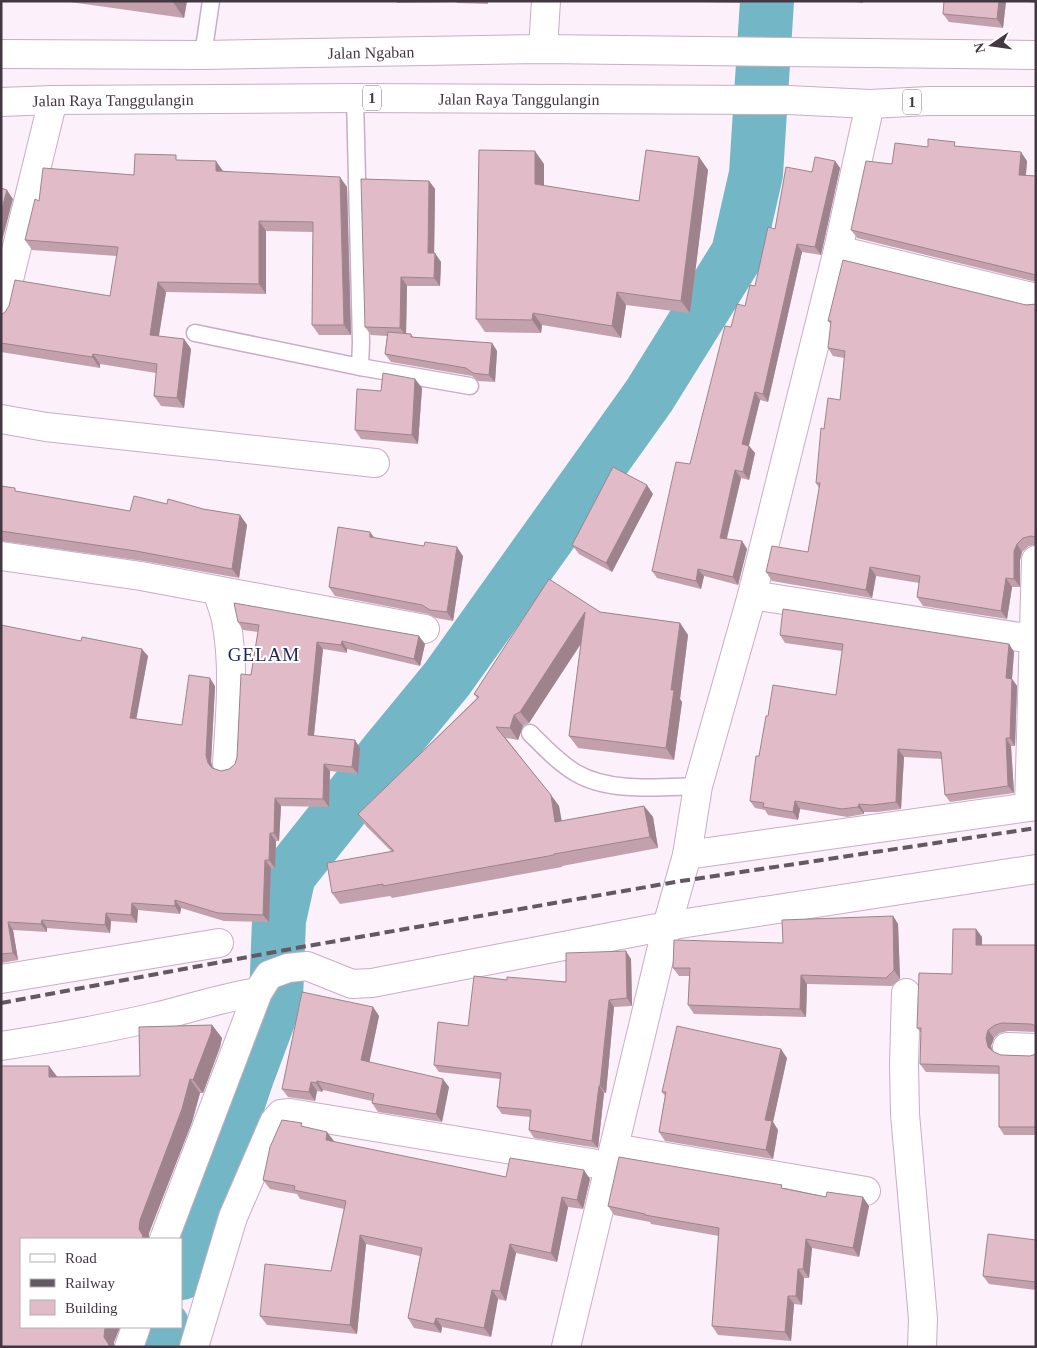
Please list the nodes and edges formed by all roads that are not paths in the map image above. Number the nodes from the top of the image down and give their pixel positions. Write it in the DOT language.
graph roads {
  1 [pos="211,1"];
  2 [pos="546,1"];
  3 [pos="543,49"];
  4 [pos="1,54"];
  5 [pos="203,55"];
  6 [pos="1036,55"];
  7 [pos="355,98"];
  8 [pos="53,100"];
  9 [pos="1036,101"];
  10 [pos="1,102"];
  11 [pos="870,104"];
  12 [pos="838,250"];
  13 [pos="1036,298"];
  14 [pos="1,312"];
  15 [pos="195,333"];
  16 [pos="360,367"];
  17 [pos="470,386"];
  18 [pos="1,419"];
  19 [pos="374,463"];
  20 [pos="1,556"];
  21 [pos="1036,560"];
  22 [pos="217,591"];
  23 [pos="752,595"];
  24 [pos="425,629"];
  25 [pos="1032,639"];
  26 [pos="530,732"];
  27 [pos="227,763"];
  28 [pos="698,786"];
  29 [pos="1032,807"];
  30 [pos="688,855"];
  31 [pos="1036,869"];
  32 [pos="667,926"];
  33 [pos="219,943"];
  34 [pos="272,978"];
  35 [pos="1,979"];
  36 [pos="906,993"];
  37 [pos="1,1046"];
  38 [pos="1007,1047"];
  39 [pos="1036,1048"];
  40 [pos="612,1157"];
  41 [pos="866,1190"];
  42 [pos="164,1238"];
  43 [pos="136,1328"];
  44 [pos="130,1347"];
  45 [pos="194,1347"];
  46 [pos="566,1347"];
  47 [pos="922,1347"];
  1 -- 5 [label="lane"];
  2 -- 3 [label="main road"];
  3 -- 5 [label="main road, Jalan Ngaban"];
  3 -- 6 [label="main road, Jalan Ngaban"];
  4 -- 5 [label="main road, Jalan Ngaban"];
  7 -- 8 [label="main road, Jalan Raya Tanggulangin / 1"];
  7 -- 11 [label="main road, Jalan Raya Tanggulangin / 1"];
  7 -- 16 [label="lane"];
  8 -- 10 [label="main road, Jalan Raya Tanggulangin / 1"];
  8 -- 14 [label="main road"];
  9 -- 11 [label="main road, Jalan Raya Tanggulangin / 1"];
  11 -- 12 [label="main road"];
  12 -- 13 [label="main road"];
  12 -- 23 [label="main road"];
  15 -- 16 [label="lane"];
  16 -- 17 [label="lane"];
  18 -- 19 [label="main road"];
  20 -- 22 [label="main road"];
  21 -- 25 [label="main road"];
  22 -- 24 [label="main road"];
  22 -- 27 [label="main road"];
  23 -- 25 [label="main road"];
  23 -- 28 [label="main road"];
  25 -- 29 [label="main road"];
  26 -- 28 [label="lane"];
  28 -- 30 [label="main road"];
  29 -- 30 [label="main road"];
  30 -- 32 [label="main road"];
  31 -- 32 [label="main road"];
  32 -- 34 [label="main road"];
  32 -- 40 [label="main road"];
  33 -- 35 [label="main road"];
  34 -- 37 [label="main road"];
  34 -- 42 [label="main road"];
  36 -- 47 [label="main road"];
  38 -- 39 [label="main road"];
  40 -- 41 [label="main road"];
  40 -- 45 [label="main road"];
  40 -- 46 [label="main road"];
  43 -- 44 [label="main road"];
}
